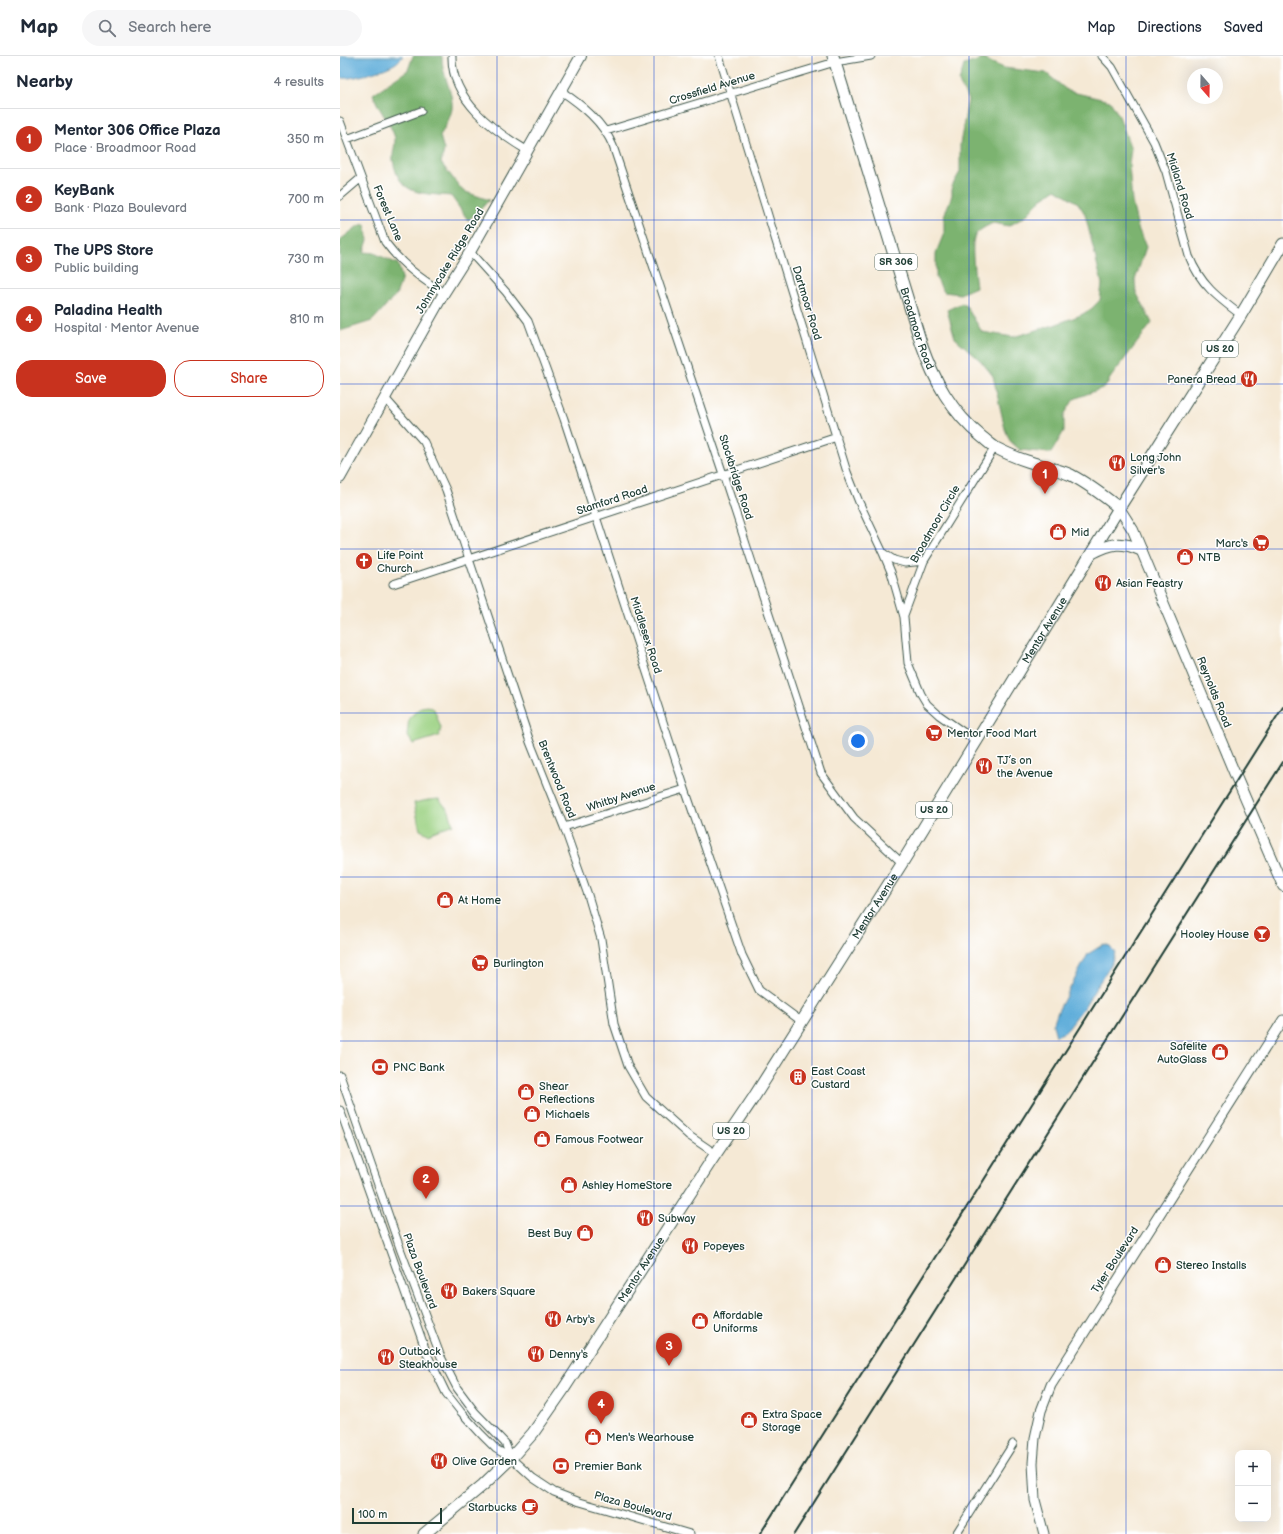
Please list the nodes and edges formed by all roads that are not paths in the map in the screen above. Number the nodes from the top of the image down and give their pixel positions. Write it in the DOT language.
graph roads {
  1 [pos="452,56"];
  2 [pos="581,56"];
  3 [pos="719,56"];
  4 [pos="871,56"];
  5 [pos="1102,56"];
  6 [pos="1108,56"];
  7 [pos="834,59"];
  8 [pos="1112,67"];
  9 [pos="561,91"];
  10 [pos="731,94"];
  11 [pos="421,111"];
  12 [pos="340,121"];
  13 [pos="606,131"];
  14 [pos="347,140"];
  15 [pos="528,151"];
  16 [pos="361,178"];
  17 [pos="340,196"];
  18 [pos="1283,244"];
  19 [pos="470,252"];
  20 [pos="444,293"];
  21 [pos="1241,314"];
  22 [pos="385,398"];
  23 [pos="837,437"];
  24 [pos="995,447"];
  25 [pos="341,474"];
  26 [pos="723,474"];
  27 [pos="1119,508"];
  28 [pos="596,517"];
  29 [pos="1141,550"];
  30 [pos="883,553"];
  31 [pos="1092,553"];
  32 [pos="469,558"];
  33 [pos="924,561"];
  34 [pos="393,584"];
  35 [pos="904,617"];
  36 [pos="976,741"];
  37 [pos="685,789"];
  38 [pos="564,827"];
  39 [pos="902,862"];
  40 [pos="1283,886"];
  41 [pos="1283,1020"];
  42 [pos="801,1021"];
  43 [pos="340,1075"];
  44 [pos="340,1110"];
  45 [pos="716,1154"];
  46 [pos="1013,1444"];
  47 [pos="511,1458"];
  48 [pos="424,1534"];
  49 [pos="690,1534"];
  50 [pos="956,1534"];
  51 [pos="1044,1534"];
  1 -- 15 [label="street"];
  2 -- 9 [label="main road, Johnnycake Ridge Road"];
  3 -- 10 [label="street, Dartmoor Road"];
  4 -- 7 [label="street, Crossfield Avenue"];
  5 -- 8 [label="street, Midland Road"];
  6 -- 8 [label="street"];
  7 -- 10 [label="street, Crossfield Avenue"];
  7 -- 24 [label="main road, Broadmoor Road / SR 306"];
  8 -- 21 [label="street, Midland Road"];
  9 -- 13 [label="street, Stockbridge Road"];
  9 -- 15 [label="main road, Johnnycake Ridge Road"];
  10 -- 13 [label="street, Crossfield Avenue"];
  10 -- 23 [label="street, Dartmoor Road"];
  11 -- 14 [label="street"];
  12 -- 14 [label="street, Forest Lane"];
  13 -- 26 [label="street, Stockbridge Road"];
  14 -- 16 [label="street, Forest Lane"];
  15 -- 19 [label="main road, Johnnycake Ridge Road"];
  16 -- 17 [label="street"];
  16 -- 20 [label="street, Forest Lane"];
  18 -- 21 [label="main road, Mentor Avenue / US 20"];
  19 -- 20 [label="main road, Johnnycake Ridge Road"];
  19 -- 28 [label="street, Middlesex Road"];
  20 -- 22 [label="main road, Johnnycake Ridge Road"];
  21 -- 27 [label="main road, Mentor Avenue / US 20"];
  22 -- 25 [label="main road, Johnnycake Ridge Road"];
  22 -- 32 [label="street, Brentwood Road"];
  23 -- 26 [label="street, Stamford Road"];
  23 -- 30 [label="street, Dartmoor Road"];
  24 -- 27 [label="main road, Broadmoor Road / SR 306"];
  24 -- 33 [label="street, Broadmoor Circle"];
  26 -- 28 [label="street, Stamford Road"];
  26 -- 39 [label="street, Stockbridge Road"];
  27 -- 29 [label="main road, Reynolds Road / SR 306"];
  27 -- 31 [label="main road, Mentor Avenue / US 20"];
  28 -- 32 [label="street, Stamford Road"];
  28 -- 37 [label="street, Middlesex Road"];
  29 -- 31 [label="main road"];
  29 -- 40 [label="main road, Reynolds Road / SR 306"];
  30 -- 33 [label="street"];
  30 -- 35 [label="street, Dartmoor Road"];
  31 -- 36 [label="main road, Mentor Avenue / US 20"];
  32 -- 34 [label="street, Stamford Road"];
  32 -- 38 [label="street, Brentwood Road"];
  33 -- 35 [label="street, Broadmoor Circle"];
  35 -- 36 [label="street, Dartmoor Road"];
  36 -- 39 [label="main road, Mentor Avenue / US 20"];
  37 -- 38 [label="street, Whitby Avenue"];
  37 -- 42 [label="street, Middlesex Road"];
  38 -- 45 [label="street, Brentwood Road"];
  39 -- 42 [label="main road, Mentor Avenue / US 20"];
  41 -- 51 [label="street, Tyler Boulevard"];
  42 -- 45 [label="main road, Mentor Avenue / US 20"];
  43 -- 47 [label="street, Plaza Boulevard"];
  44 -- 47 [label="street, Plaza Boulevard"];
  45 -- 47 [label="main road, Mentor Avenue / US 20"];
  46 -- 50 [label="street"];
  47 -- 48 [label="main road, Mentor Avenue / US 20"];
  47 -- 49 [label="street, Plaza Boulevard"];
}
